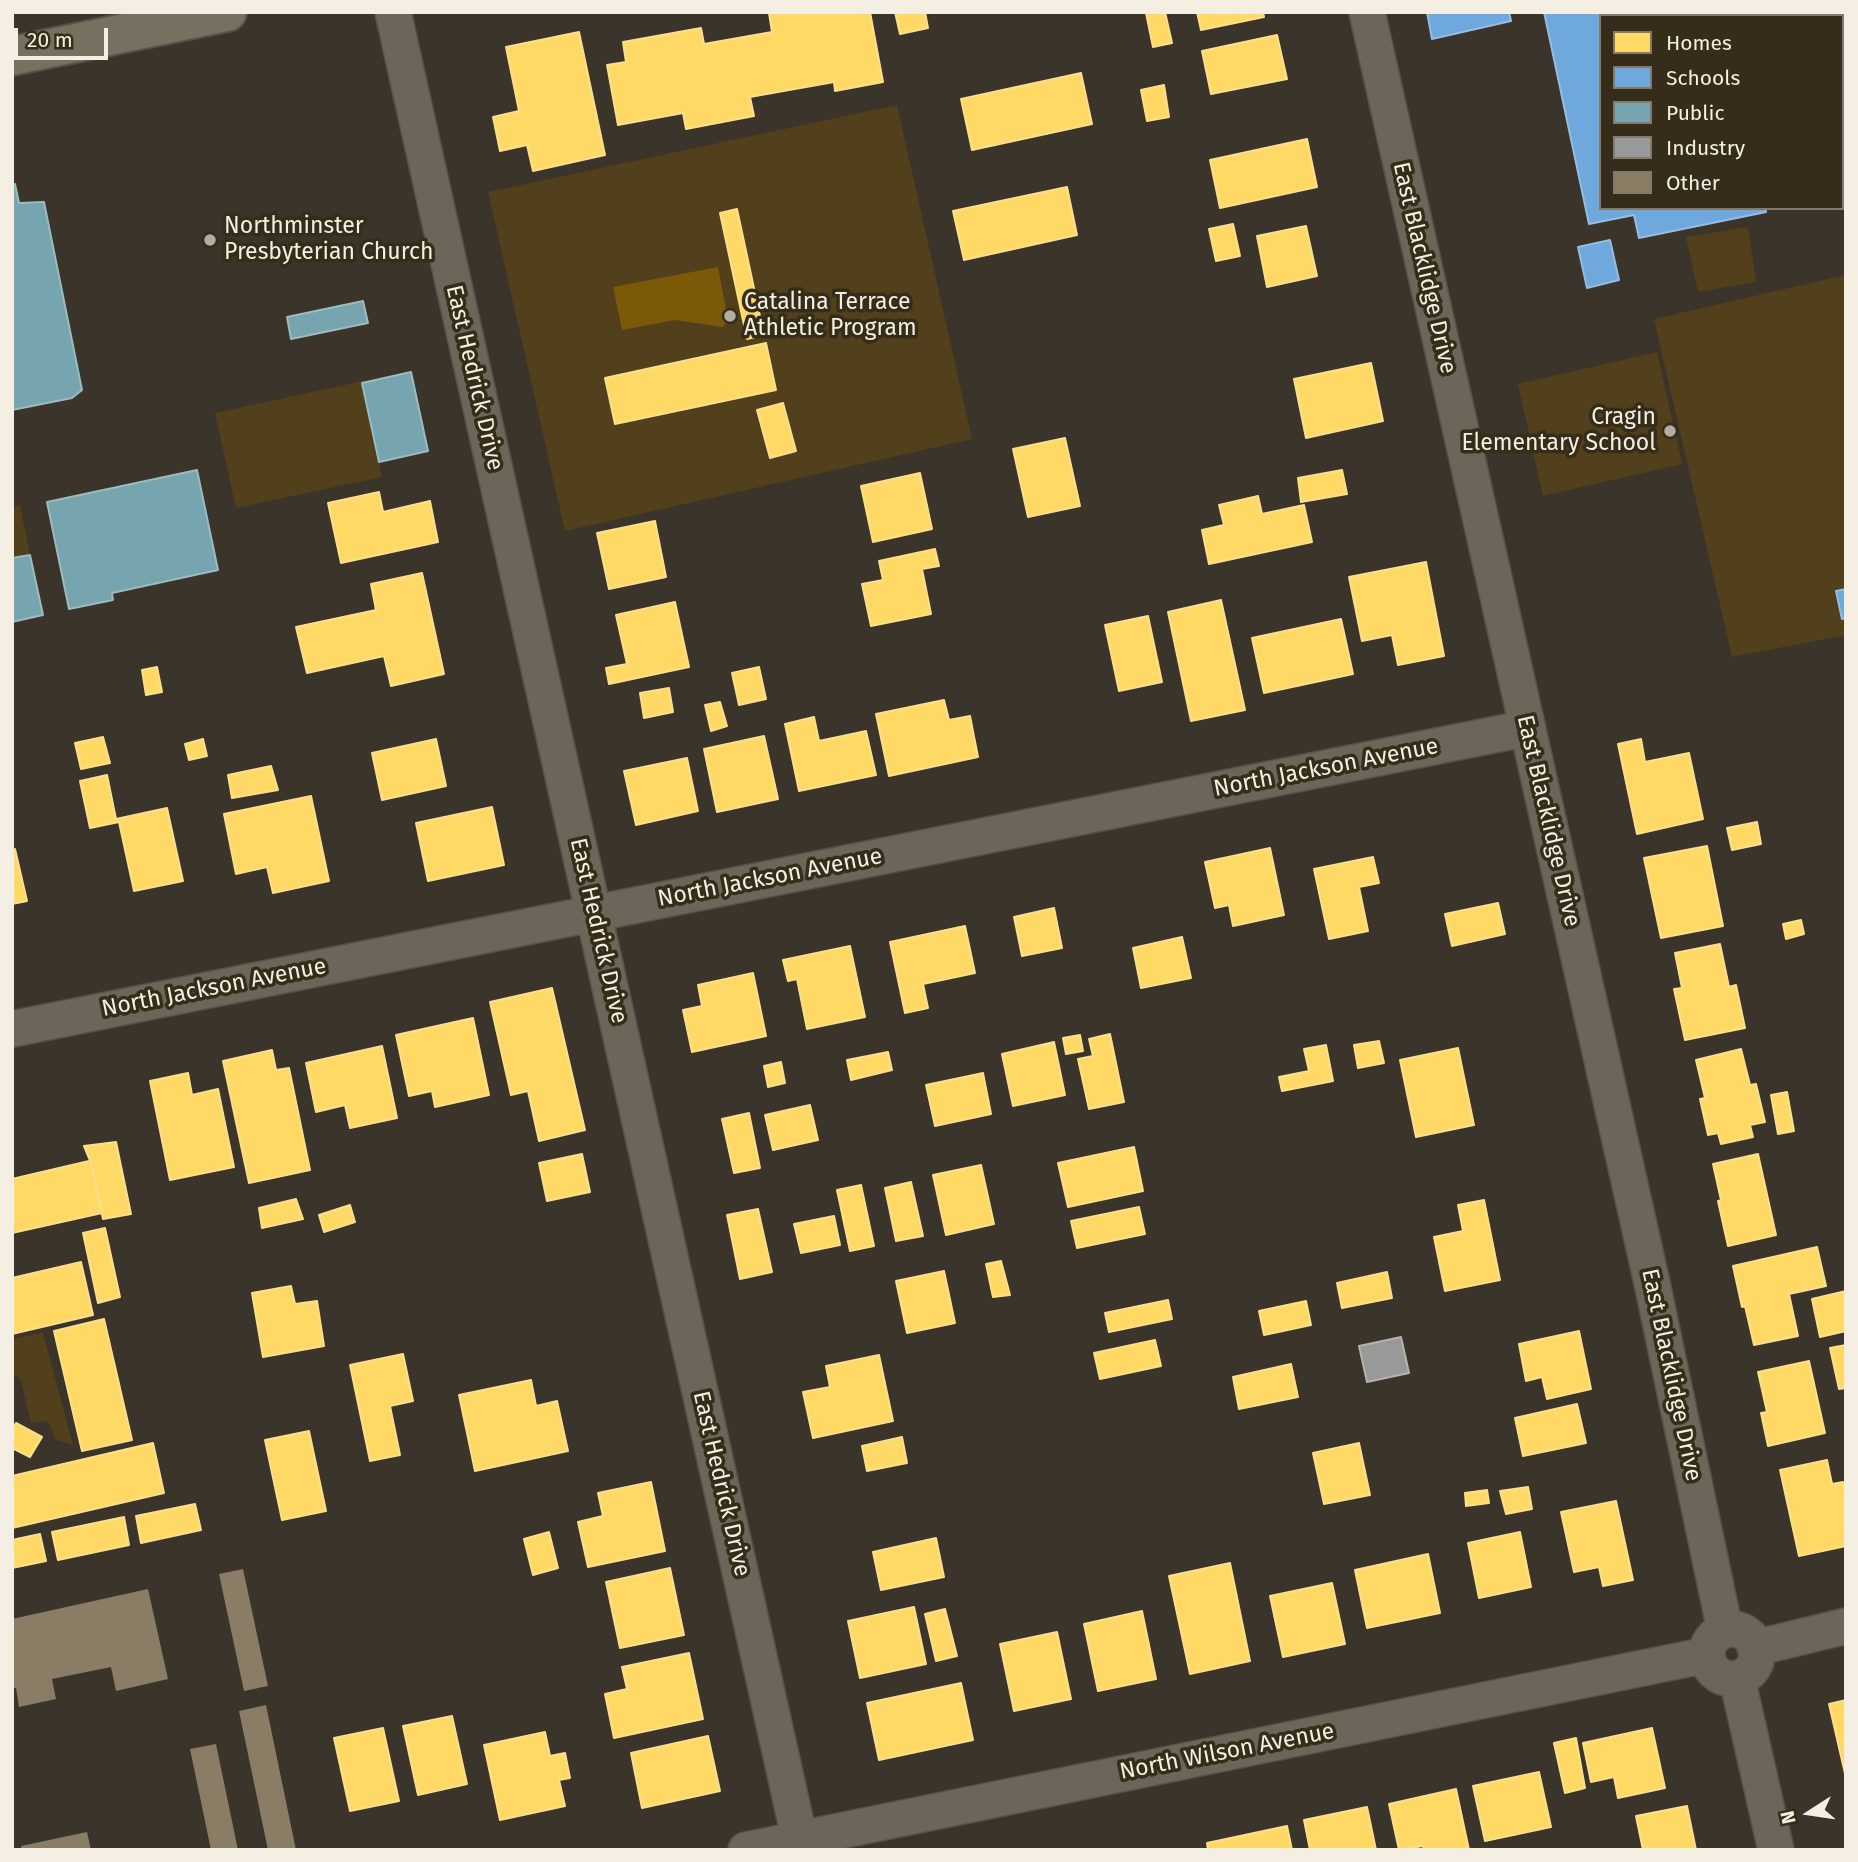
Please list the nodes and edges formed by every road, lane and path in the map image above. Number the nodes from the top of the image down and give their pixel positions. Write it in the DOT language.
graph roads {
  1 [pos="227,12"];
  2 [pos="393,12"];
  3 [pos="1367,12"];
  4 [pos="12,56"];
  5 [pos="1528,729"];
  6 [pos="594,912"];
  7 [pos="12,1029"];
  8 [pos="1846,1626"];
  9 [pos="1716,1643"];
  10 [pos="1755,1648"];
  11 [pos="1737,1678"];
  12 [pos="801,1844"];
  13 [pos="746,1850"];
  14 [pos="1776,1850"];
  1 -- 4 [label="main road"];
  2 -- 6 [label="street, East Hedrick Drive"];
  3 -- 5 [label="street, East Blacklidge Drive"];
  5 -- 6 [label="street, North Jackson Avenue"];
  5 -- 9 [label="street, East Blacklidge Drive"];
  6 -- 7 [label="street, North Jackson Avenue"];
  6 -- 12 [label="street, East Hedrick Drive"];
  8 -- 10 [label="street"];
  9 -- 10 [label="street"];
  9 -- 11 [label="street"];
  9 -- 12 [label="street, North Wilson Avenue"];
  10 -- 11 [label="street"];
  11 -- 14 [label="street"];
  12 -- 13 [label="street, North Wilson Avenue"];
}
